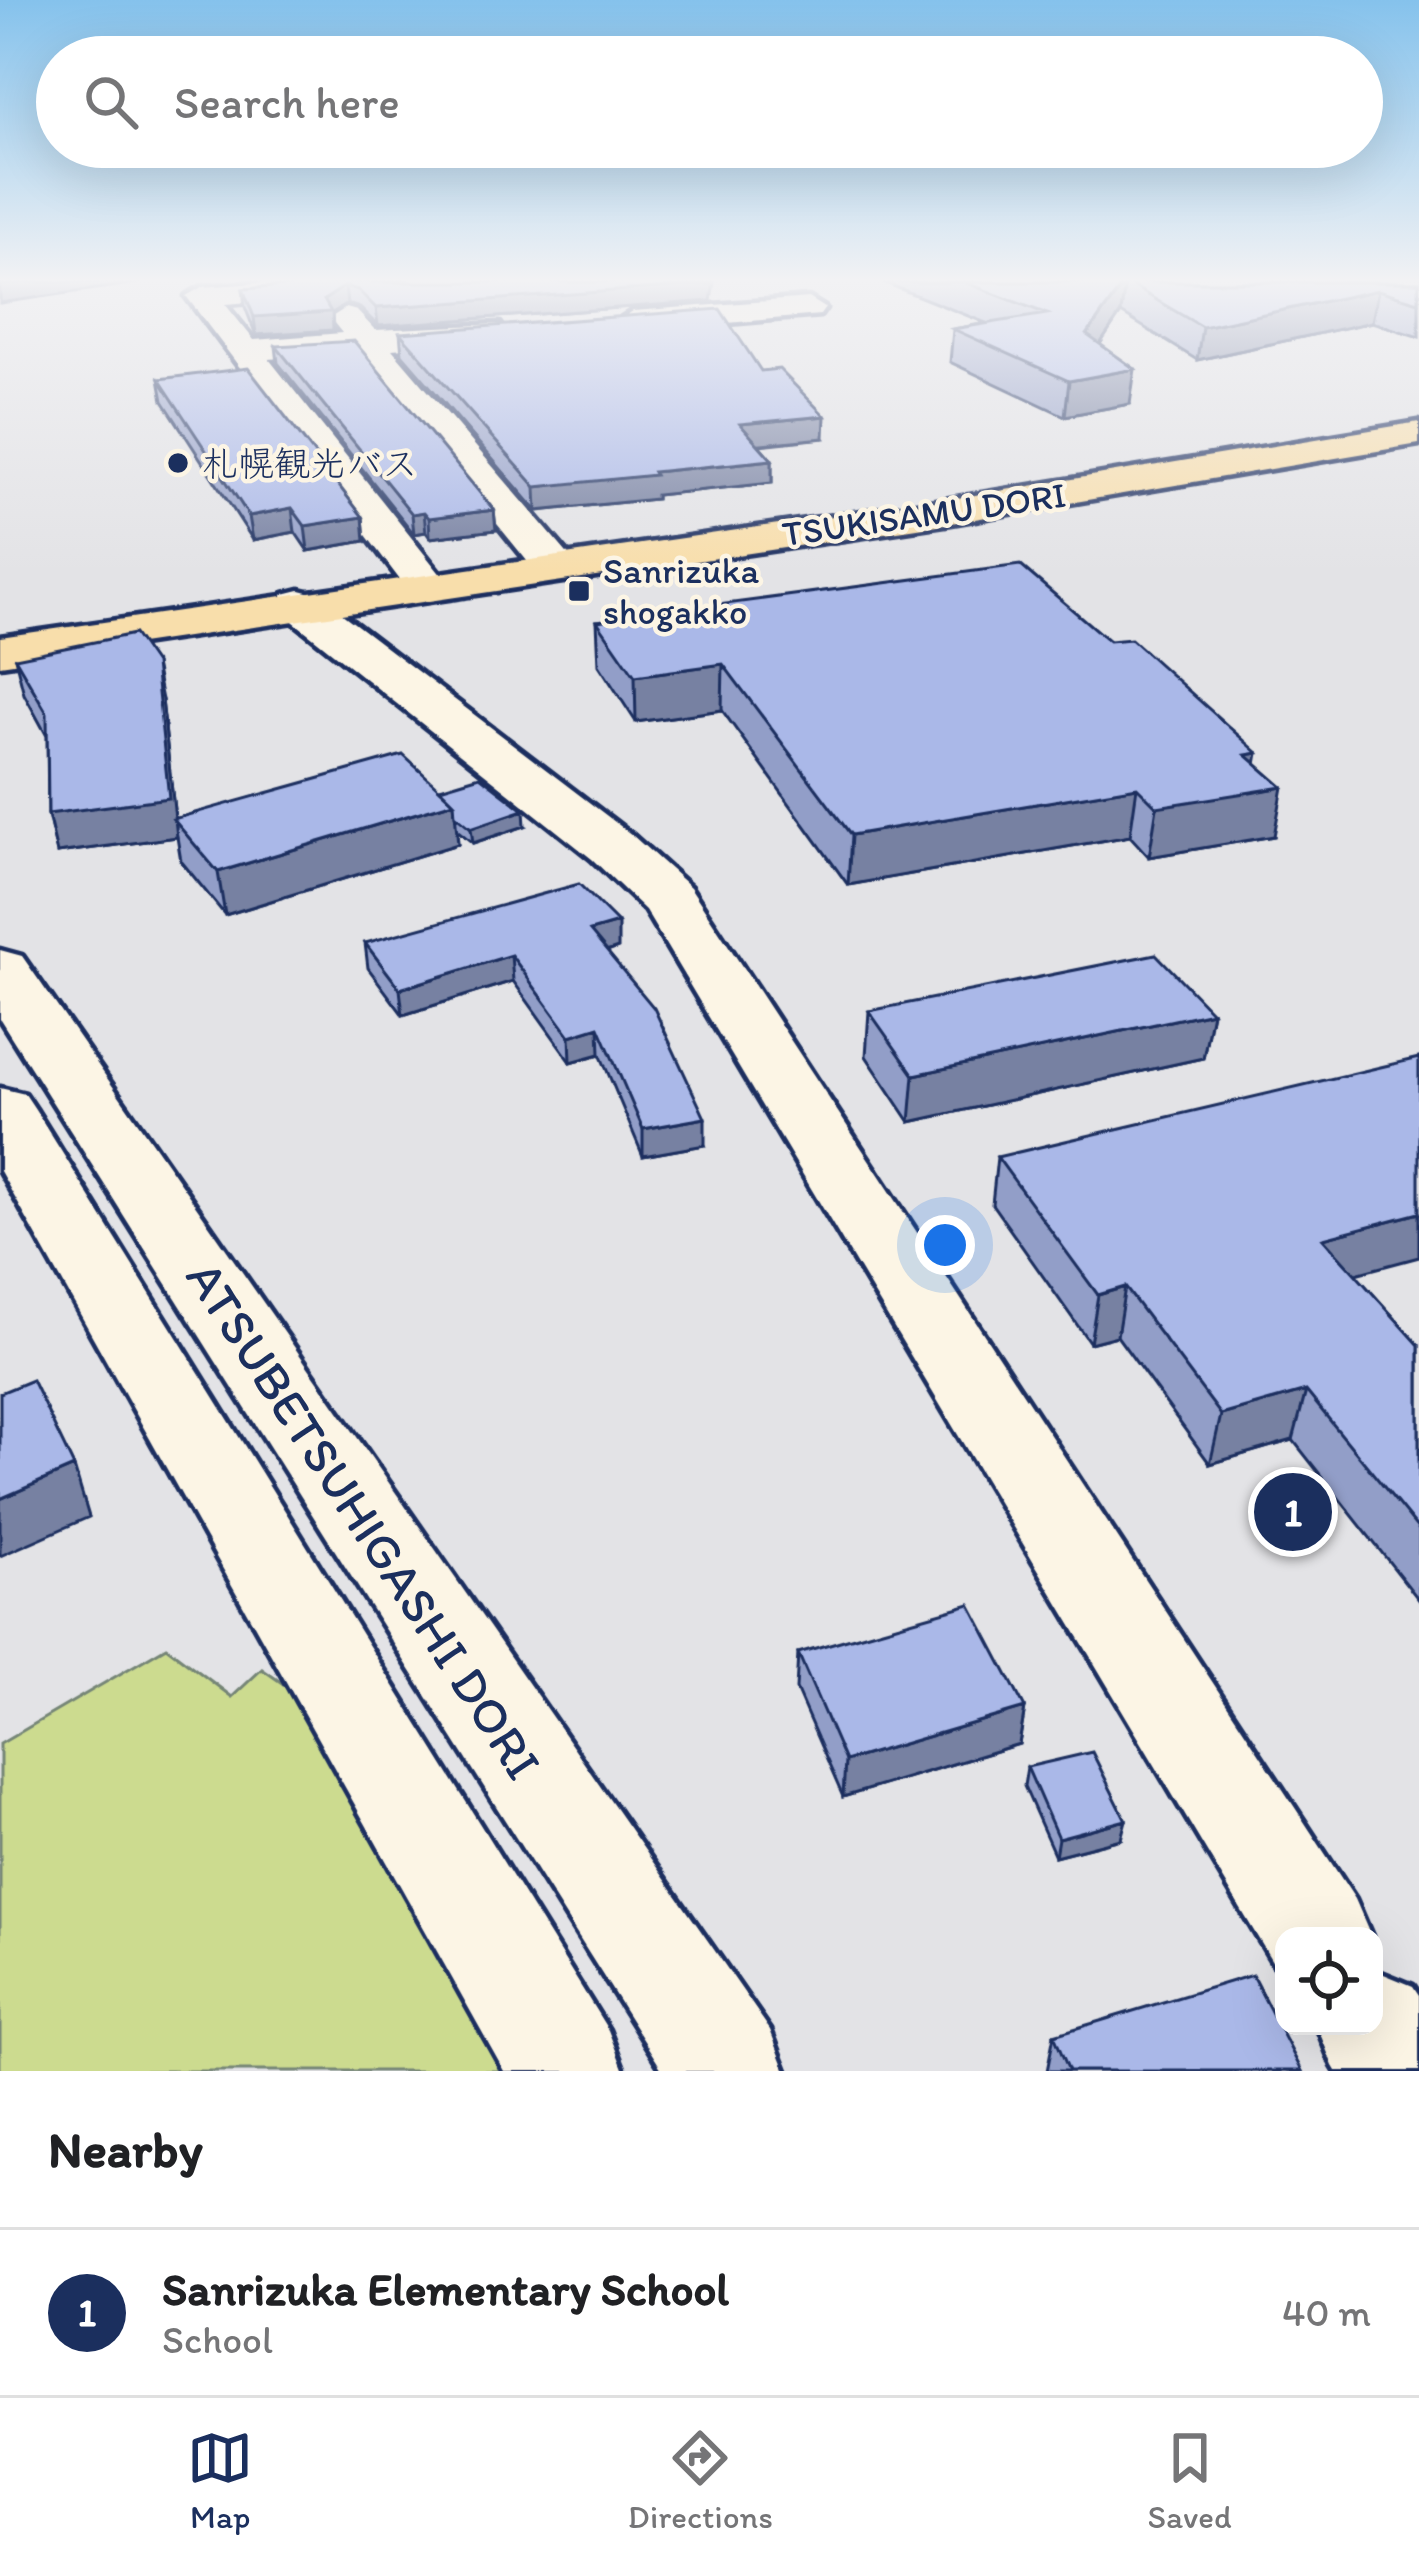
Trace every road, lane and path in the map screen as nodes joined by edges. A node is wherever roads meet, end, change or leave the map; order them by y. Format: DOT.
graph roads {
  1 [pos="269,379"];
  2 [pos="401,379"];
  3 [pos="1419,433"];
  4 [pos="556,568"];
  5 [pos="428,586"];
  6 [pos="300,604"];
  7 [pos="0,651"];
  8 [pos="0,970"];
  9 [pos="0,1109"];
  10 [pos="1311,1927"];
  11 [pos="1379,2035"];
  12 [pos="567,2071"];
  13 [pos="729,2071"];
  14 [pos="1402,2071"];
  1 -- 5 [label="street"];
  2 -- 4 [label="street"];
  3 -- 4 [label="highway, TSUKISAMU DORI"];
  4 -- 5 [label="highway, TSUKISAMU DORI"];
  5 -- 6 [label="highway, TSUKISAMU DORI"];
  6 -- 7 [label="highway, TSUKISAMU DORI"];
  6 -- 10 [label="street"];
  8 -- 13 [label="street, ATSUBETSUHIGASHI DORI"];
  9 -- 12 [label="street, ATSUBETSUHIGASHI DORI"];
  11 -- 14 [label="street"];
}
